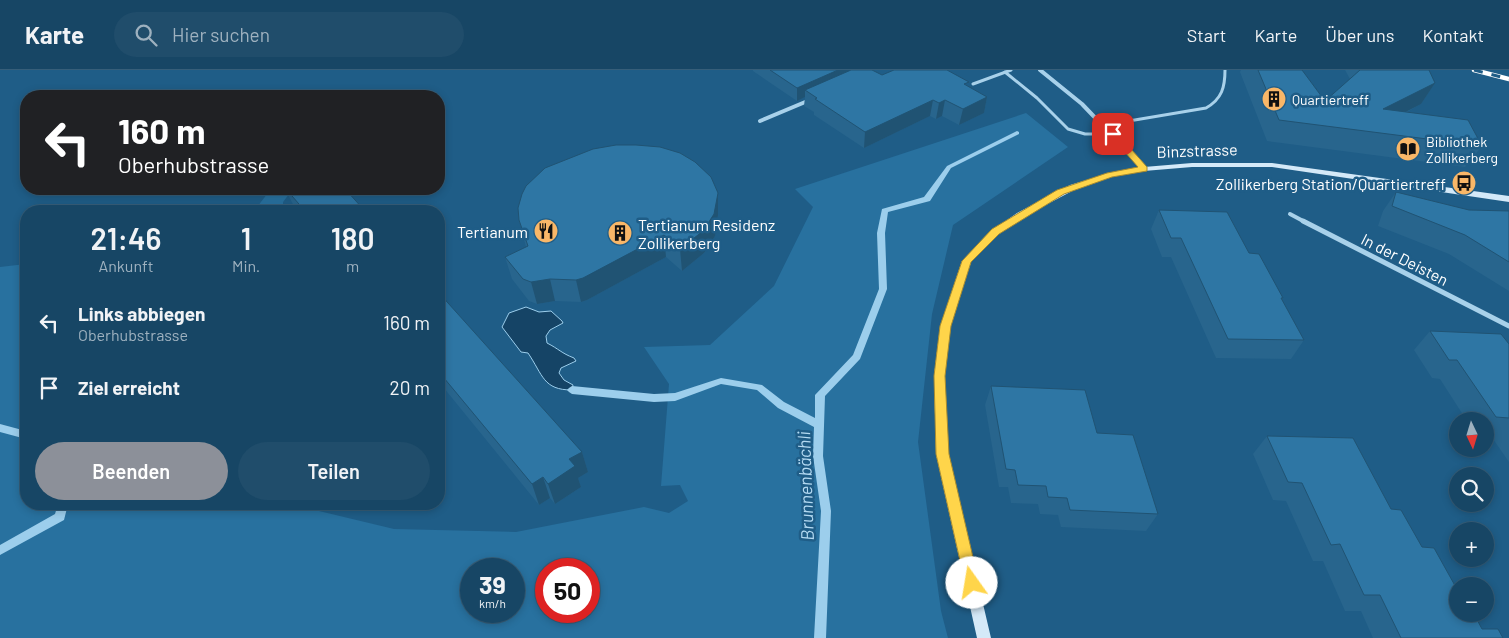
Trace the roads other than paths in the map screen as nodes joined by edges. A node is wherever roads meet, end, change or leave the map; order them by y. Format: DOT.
graph roads {
  1 [pos="1010,70"];
  2 [pos="1040,70"];
  3 [pos="1225,70"];
  4 [pos="1005,72"];
  5 [pos="973,84"];
  6 [pos="817,97"];
  7 [pos="760,121"];
  8 [pos="1105,125"];
  9 [pos="1113,134"];
  10 [pos="1144,169"];
  11 [pos="1509,199"];
  12 [pos="1290,214"];
  13 [pos="1509,326"];
  14 [pos="985,638"];
  1 -- 4 [label="lane"];
  2 -- 8 [label="street"];
  3 -- 8 [label="lane"];
  4 -- 5 [label="lane"];
  4 -- 9 [label="lane"];
  6 -- 7 [label="street"];
  8 -- 9 [label="street"];
  9 -- 10 [label="street"];
  10 -- 11 [label="main road, Binzstrasse"];
  10 -- 14 [label="main road, Binzstrasse"];
  12 -- 13 [label="street, In der Deisten"];
}
